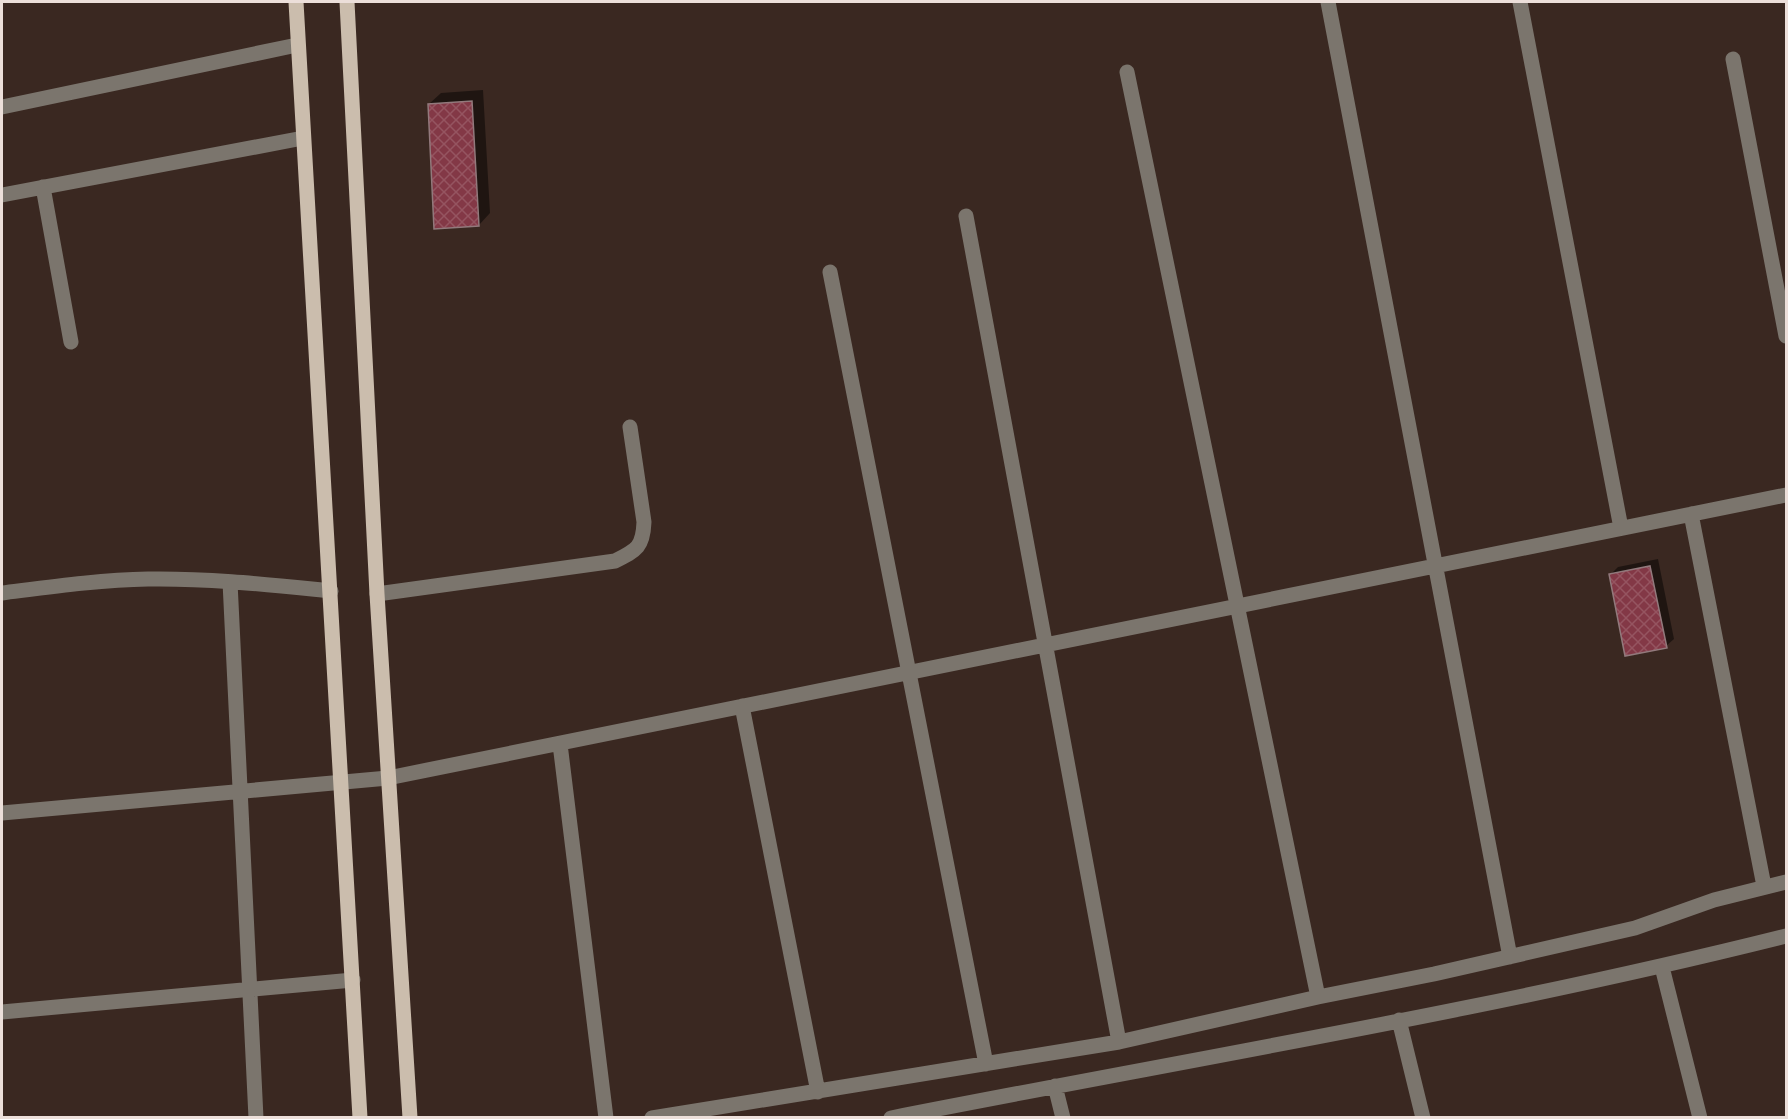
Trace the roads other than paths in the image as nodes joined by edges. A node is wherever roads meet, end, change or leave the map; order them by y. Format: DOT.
graph roads {
  1 [pos="296,2"];
  2 [pos="347,2"];
  3 [pos="1328,2"];
  4 [pos="1520,2"];
  5 [pos="297,45"];
  6 [pos="1733,59"];
  7 [pos="1127,72"];
  8 [pos="2,107"];
  9 [pos="303,138"];
  10 [pos="43,187"];
  11 [pos="2,195"];
  12 [pos="966,216"];
  13 [pos="830,272"];
  14 [pos="1786,336"];
  15 [pos="71,342"];
  16 [pos="630,428"];
  17 [pos="1786,495"];
  18 [pos="1691,514"];
  19 [pos="1621,528"];
  20 [pos="1435,565"];
  21 [pos="230,582"];
  22 [pos="332,591"];
  23 [pos="2,593"];
  24 [pos="377,594"];
  25 [pos="1237,605"];
  26 [pos="1045,644"];
  27 [pos="909,672"];
  28 [pos="742,706"];
  29 [pos="560,744"];
  30 [pos="388,778"];
  31 [pos="342,783"];
  32 [pos="240,792"];
  33 [pos="2,813"];
  34 [pos="1786,882"];
  35 [pos="1764,886"];
  36 [pos="1786,936"];
  37 [pos="1510,957"];
  38 [pos="1662,967"];
  39 [pos="353,980"];
  40 [pos="250,989"];
  41 [pos="1318,997"];
  42 [pos="2,1012"];
  43 [pos="1400,1020"];
  44 [pos="1119,1042"];
  45 [pos="986,1064"];
  46 [pos="1055,1086"];
  47 [pos="818,1092"];
  48 [pos="256,1118"];
  49 [pos="360,1118"];
  50 [pos="410,1118"];
  51 [pos="606,1118"];
  52 [pos="652,1118"];
  53 [pos="891,1118"];
  54 [pos="1063,1118"];
  55 [pos="1423,1118"];
  56 [pos="1700,1118"];
  1 -- 5 [label="main road"];
  2 -- 24 [label="main road"];
  3 -- 20 [label="street"];
  4 -- 19 [label="street"];
  5 -- 8 [label="street"];
  5 -- 9 [label="main road"];
  6 -- 14 [label="street"];
  7 -- 25 [label="street"];
  9 -- 10 [label="street"];
  9 -- 22 [label="main road"];
  10 -- 11 [label="street"];
  10 -- 15 [label="street"];
  12 -- 26 [label="street"];
  13 -- 27 [label="street"];
  16 -- 24 [label="street"];
  17 -- 18 [label="street"];
  18 -- 19 [label="street"];
  18 -- 35 [label="street"];
  19 -- 20 [label="street"];
  20 -- 25 [label="street"];
  20 -- 37 [label="street"];
  21 -- 22 [label="street"];
  21 -- 23 [label="street"];
  21 -- 32 [label="street"];
  22 -- 31 [label="main road"];
  24 -- 30 [label="main road"];
  25 -- 26 [label="street"];
  25 -- 41 [label="street"];
  26 -- 27 [label="street"];
  26 -- 44 [label="street"];
  27 -- 28 [label="street"];
  27 -- 45 [label="street"];
  28 -- 29 [label="street"];
  28 -- 47 [label="street"];
  29 -- 30 [label="street"];
  29 -- 51 [label="street"];
  30 -- 31 [label="street"];
  30 -- 50 [label="main road"];
  31 -- 32 [label="street"];
  31 -- 39 [label="main road"];
  32 -- 33 [label="street"];
  32 -- 40 [label="street"];
  34 -- 35 [label="street"];
  35 -- 37 [label="street"];
  36 -- 38 [label="street"];
  37 -- 41 [label="street"];
  38 -- 43 [label="street"];
  38 -- 56 [label="street"];
  39 -- 40 [label="street"];
  39 -- 49 [label="main road"];
  40 -- 42 [label="street"];
  40 -- 48 [label="street"];
  41 -- 44 [label="street"];
  43 -- 46 [label="street"];
  43 -- 55 [label="street"];
  44 -- 45 [label="street"];
  45 -- 47 [label="street"];
  46 -- 53 [label="street"];
  46 -- 54 [label="street"];
  47 -- 52 [label="street"];
}
